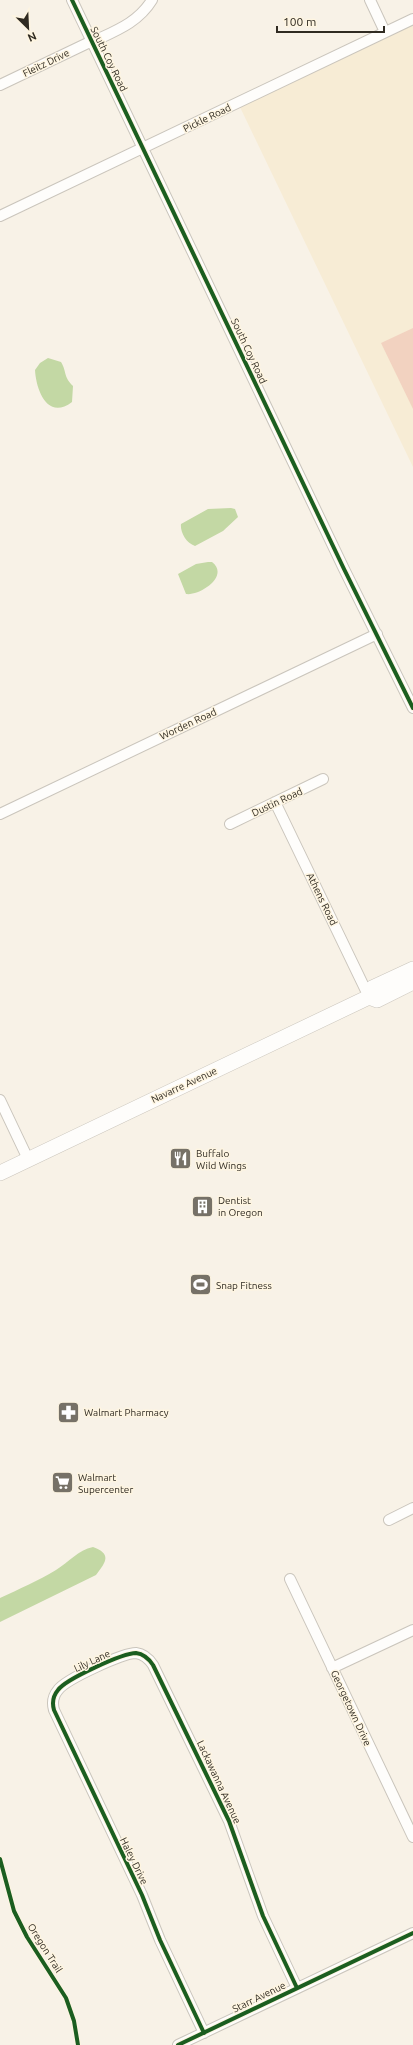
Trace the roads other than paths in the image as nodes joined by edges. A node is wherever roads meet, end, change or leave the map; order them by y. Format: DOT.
graph roads {
  1 [pos="72,0"];
  2 [pos="152,0"];
  3 [pos="370,0"];
  4 [pos="413,19"];
  5 [pos="385,32"];
  6 [pos="92,41"];
  7 [pos="0,85"];
  8 [pos="143,148"];
  9 [pos="0,216"];
  10 [pos="377,634"];
  11 [pos="413,708"];
  12 [pos="323,779"];
  13 [pos="275,802"];
  14 [pos="0,814"];
  15 [pos="230,824"];
  16 [pos="412,974"];
  17 [pos="368,997"];
  18 [pos="0,1100"];
  19 [pos="28,1159"];
  20 [pos="0,1173"];
  21 [pos="413,1508"];
  22 [pos="389,1520"];
  23 [pos="290,1579"];
  24 [pos="413,1630"];
  25 [pos="144,1655"];
  26 [pos="332,1668"];
  27 [pos="54,1696"];
  28 [pos="413,1837"];
  29 [pos="413,1933"];
  30 [pos="297,1988"];
  31 [pos="204,2032"];
  32 [pos="178,2045"];
  1 -- 6 [label="street, South Coy Road"];
  2 -- 6 [label="street, Fleitz Drive"];
  3 -- 5 [label="street"];
  4 -- 5 [label="street, Pickle Road"];
  5 -- 8 [label="street, Pickle Road"];
  6 -- 7 [label="street, Fleitz Drive"];
  6 -- 8 [label="street, South Coy Road"];
  8 -- 9 [label="street, Pickle Road"];
  8 -- 10 [label="street, South Coy Road"];
  10 -- 11 [label="street, South Coy Road"];
  10 -- 14 [label="street, Worden Road"];
  12 -- 13 [label="street, Dustin Road"];
  13 -- 15 [label="street, Dustin Road"];
  13 -- 17 [label="street, Athens Road"];
  16 -- 17 [label="highway, Navarre Avenue"];
  16 -- 17 [label="highway, Navarre Avenue"];
  17 -- 19 [label="highway, Navarre Avenue"];
  18 -- 19 [label="street"];
  19 -- 20 [label="highway, Navarre Avenue"];
  21 -- 22 [label="street"];
  23 -- 26 [label="street, Georgetown Drive"];
  24 -- 26 [label="street"];
  25 -- 27 [label="street, Lily Lane"];
  25 -- 30 [label="street, Lackawanna Avenue"];
  26 -- 28 [label="street, Georgetown Drive"];
  27 -- 31 [label="street, Haley Drive"];
  29 -- 30 [label="street, Starr Avenue"];
  30 -- 31 [label="street, Starr Avenue"];
  31 -- 32 [label="street, Starr Avenue"];
}
